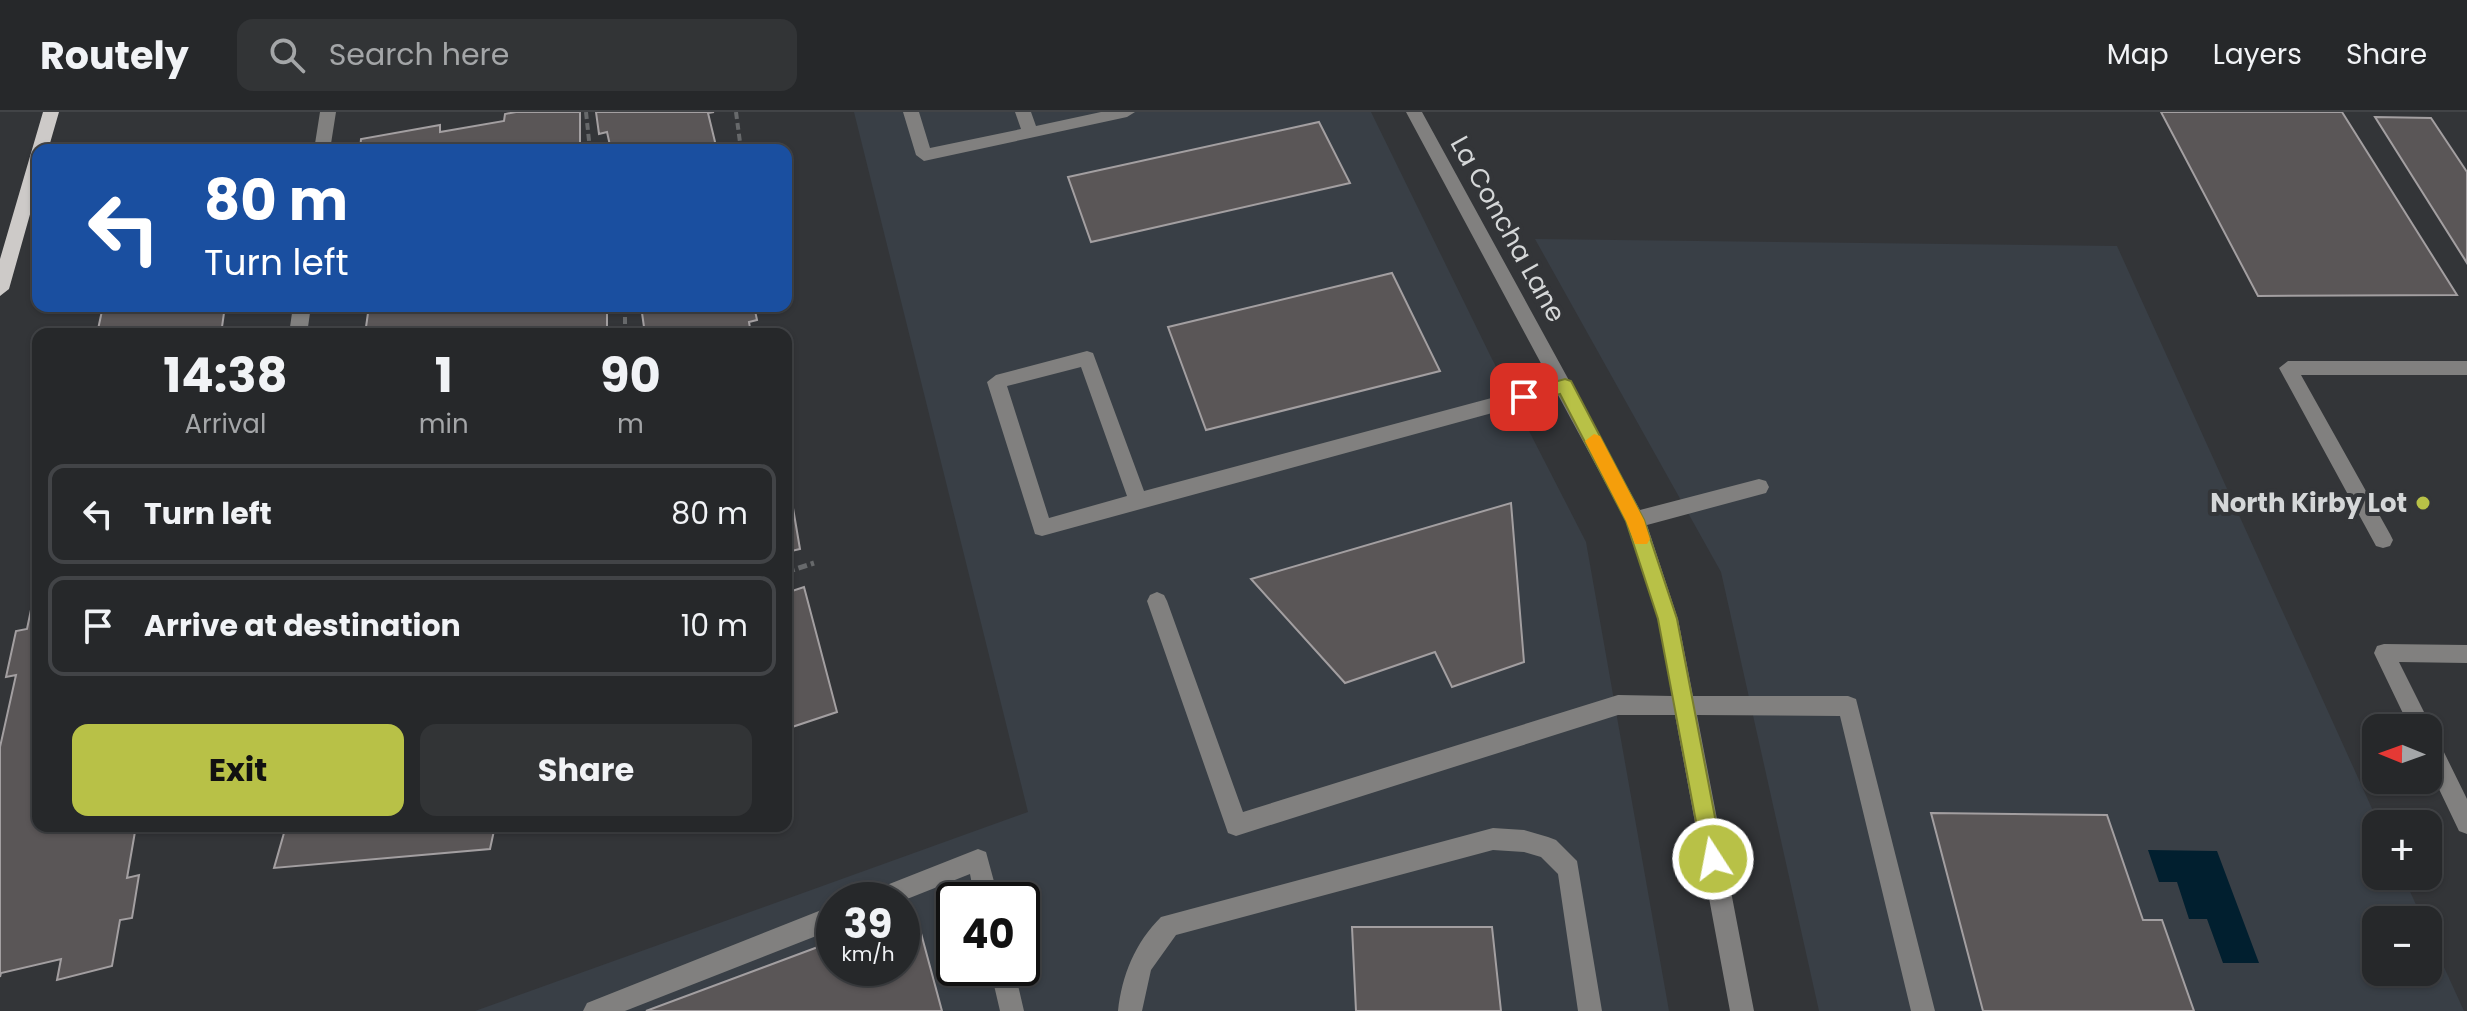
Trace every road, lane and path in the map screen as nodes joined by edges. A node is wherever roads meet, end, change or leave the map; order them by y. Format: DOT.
graph roads {
  1 [pos="51,112"];
  2 [pos="328,112"];
  3 [pos="586,112"];
  4 [pos="736,112"];
  5 [pos="911,112"];
  6 [pos="1023,112"];
  7 [pos="1127,112"];
  8 [pos="1414,112"];
  9 [pos="1030,133"];
  10 [pos="42,144"];
  11 [pos="323,144"];
  12 [pos="589,144"];
  13 [pos="740,144"];
  14 [pos="32,178"];
  15 [pos="1,285"];
  16 [pos="2467,368"];
  17 [pos="1565,386"];
  18 [pos="1759,487"];
  19 [pos="1138,501"];
  20 [pos="1635,520"];
  21 [pos="2383,540"];
  22 [pos="814,563"];
  23 [pos="792,570"];
  24 [pos="1157,601"];
  25 [pos="2467,654"];
  26 [pos="1684,707"];
  27 [pos="2414,714"];
  28 [pos="2442,772"];
  29 [pos="2467,823"];
  30 [pos="983,882"];
  31 [pos="920,883"];
  32 [pos="816,924"];
  33 [pos="1006,986"];
  34 [pos="595,1011"];
  35 [pos="1012,1011"];
  36 [pos="1130,1011"];
  37 [pos="1590,1011"];
  38 [pos="1742,1011"];
  39 [pos="1923,1011"];
  1 -- 10 [label="main road"];
  2 -- 11 [label="street"];
  3 -- 12 [label="path"];
  4 -- 13 [label="path"];
  5 -- 9 [label="street"];
  6 -- 9 [label="street"];
  7 -- 9 [label="street"];
  8 -- 17 [label="street, La Concha Lane"];
  14 -- 15 [label="main road"];
  16 -- 21 [label="street"];
  17 -- 19 [label="street"];
  17 -- 20 [label="street, La Concha Lane"];
  18 -- 20 [label="street"];
  19 -- 19 [label="street"];
  20 -- 26 [label="street, La Concha Lane"];
  22 -- 23 [label="path"];
  24 -- 26 [label="street"];
  25 -- 27 [label="street"];
  26 -- 38 [label="street, La Concha Lane"];
  26 -- 39 [label="street"];
  28 -- 29 [label="street"];
  30 -- 31 [label="street"];
  32 -- 34 [label="street"];
  33 -- 35 [label="street"];
  36 -- 37 [label="street"];
}
